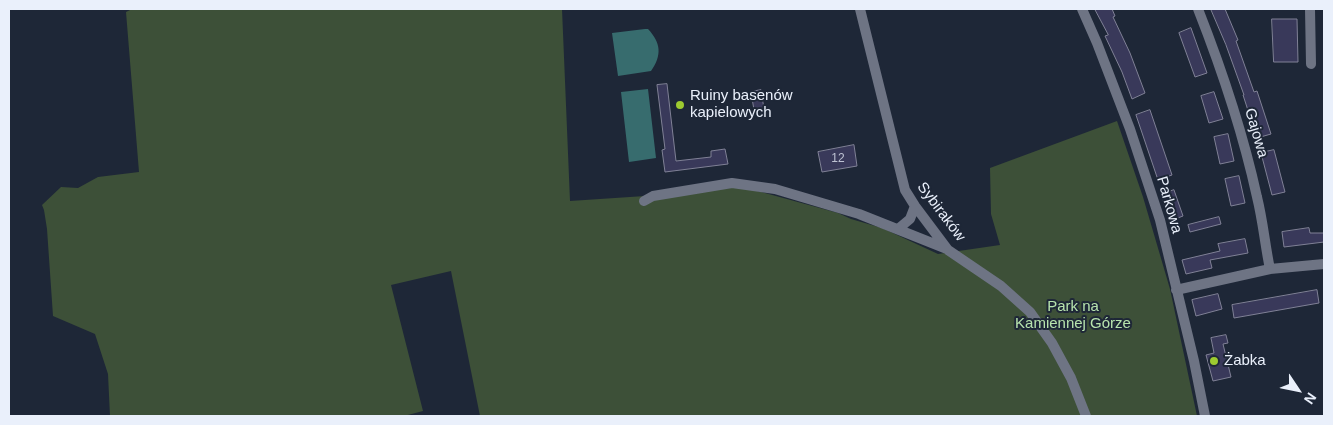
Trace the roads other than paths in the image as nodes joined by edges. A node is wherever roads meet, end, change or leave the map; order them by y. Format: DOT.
graph roads {
  1 [pos="860,9"];
  2 [pos="1082,9"];
  3 [pos="1198,9"];
  4 [pos="1310,9"];
  5 [pos="1311,64"];
  6 [pos="644,201"];
  7 [pos="915,206"];
  8 [pos="898,229"];
  9 [pos="948,250"];
  10 [pos="1324,264"];
  11 [pos="1270,269"];
  12 [pos="1176,290"];
  13 [pos="1086,416"];
  14 [pos="1205,416"];
  1 -- 7 [label="street, Sybiraków"];
  2 -- 12 [label="street, Parkowa"];
  3 -- 11 [label="street, Gajowa"];
  4 -- 5 [label="street"];
  6 -- 8 [label="street"];
  7 -- 8 [label="street"];
  7 -- 9 [label="street, Sybiraków"];
  8 -- 9 [label="street"];
  9 -- 13 [label="street, Sybiraków"];
  10 -- 11 [label="street"];
  11 -- 12 [label="street"];
  12 -- 14 [label="street, Parkowa"];
}
